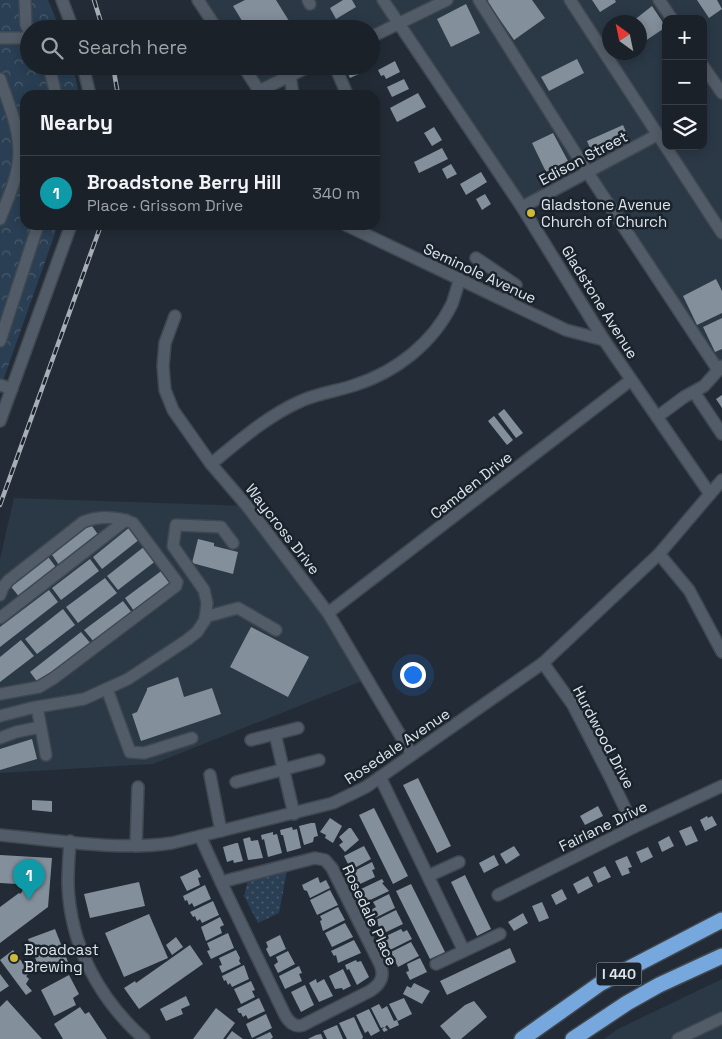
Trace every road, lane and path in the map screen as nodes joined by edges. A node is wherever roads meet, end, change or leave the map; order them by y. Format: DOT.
graph roads {
  1 [pos="25,0"];
  2 [pos="62,0"];
  3 [pos="198,0"];
  4 [pos="383,0"];
  5 [pos="446,0"];
  6 [pos="479,0"];
  7 [pos="570,0"];
  8 [pos="659,0"];
  9 [pos="669,15"];
  10 [pos="26,20"];
  11 [pos="70,20"];
  12 [pos="212,20"];
  13 [pos="399,23"];
  14 [pos="380,32"];
  15 [pos="0,38"];
  16 [pos="20,38"];
  17 [pos="20,45"];
  18 [pos="0,46"];
  19 [pos="707,72"];
  20 [pos="51,75"];
  21 [pos="86,75"];
  22 [pos="249,75"];
  23 [pos="339,75"];
  24 [pos="290,76"];
  25 [pos="0,78"];
  26 [pos="55,90"];
  27 [pos="89,90"];
  28 [pos="258,90"];
  29 [pos="265,90"];
  30 [pos="293,90"];
  31 [pos="345,90"];
  32 [pos="722,93"];
  33 [pos="657,135"];
  34 [pos="588,172"];
  35 [pos="522,207"];
  36 [pos="0,219"];
  37 [pos="36,230"];
  38 [pos="69,230"];
  39 [pos="356,230"];
  40 [pos="722,234"];
  41 [pos="476,258"];
  42 [pos="460,279"];
  43 [pos="506,301"];
  44 [pos="175,316"];
  45 [pos="0,337"];
  46 [pos="604,340"];
  47 [pos="720,368"];
  48 [pos="631,380"];
  49 [pos="0,385"];
  50 [pos="12,390"];
  51 [pos="694,392"];
  52 [pos="657,417"];
  53 [pos="0,422"];
  54 [pos="722,434"];
  55 [pos="211,464"];
  56 [pos="722,480"];
  57 [pos="710,494"];
  58 [pos="126,520"];
  59 [pos="233,543"];
  60 [pos="659,554"];
  61 [pos="0,595"];
  62 [pos="328,614"];
  63 [pos="205,617"];
  64 [pos="0,618"];
  65 [pos="276,630"];
  66 [pos="722,652"];
  67 [pos="543,662"];
  68 [pos="107,689"];
  69 [pos="0,694"];
  70 [pos="36,707"];
  71 [pos="0,716"];
  72 [pos="40,727"];
  73 [pos="298,728"];
  74 [pos="275,734"];
  75 [pos="0,738"];
  76 [pos="192,738"];
  77 [pos="251,740"];
  78 [pos="46,755"];
  79 [pos="412,755"];
  80 [pos="319,760"];
  81 [pos="284,769"];
  82 [pos="210,775"];
  83 [pos="380,777"];
  84 [pos="236,782"];
  85 [pos="722,786"];
  86 [pos="138,787"];
  87 [pos="294,814"];
  88 [pos="634,827"];
  89 [pos="221,831"];
  90 [pos="0,835"];
  91 [pos="200,836"];
  92 [pos="70,841"];
  93 [pos="136,846"];
  94 [pos="459,862"];
  95 [pos="428,876"];
  96 [pos="221,882"];
  97 [pos="498,895"];
  98 [pos="722,920"];
  99 [pos="500,934"];
  100 [pos="464,950"];
  101 [pos="722,956"];
  102 [pos="436,964"];
  103 [pos="722,1018"];
  104 [pos="144,1039"];
  105 [pos="522,1039"];
  106 [pos="573,1039"];
  107 [pos="678,1039"];
  1 -- 10 [label="street"];
  2 -- 11 [label="street"];
  3 -- 12 [label="street"];
  4 -- 13 [label="street, Gladstone Avenue"];
  5 -- 13 [label="street"];
  6 -- 34 [label="street"];
  7 -- 33 [label="street"];
  8 -- 9 [label="street"];
  13 -- 14 [label="street"];
  13 -- 35 [label="street, Gladstone Avenue"];
  15 -- 16 [label="street"];
  17 -- 18 [label="street"];
  19 -- 32 [label="street"];
  20 -- 26 [label="street"];
  21 -- 27 [label="street"];
  22 -- 28 [label="street"];
  23 -- 31 [label="street"];
  24 -- 29 [label="street"];
  24 -- 30 [label="street"];
  25 -- 36 [label="street"];
  33 -- 34 [label="street, Edison Street"];
  33 -- 40 [label="street"];
  34 -- 35 [label="street, Edison Street"];
  34 -- 47 [label="street"];
  35 -- 46 [label="street, Gladstone Avenue"];
  37 -- 45 [label="street"];
  38 -- 50 [label="street"];
  39 -- 42 [label="street, Seminole Avenue"];
  41 -- 43 [label="street"];
  42 -- 43 [label="street, Seminole Avenue"];
  42 -- 55 [label="street"];
  43 -- 46 [label="street, Seminole Avenue"];
  44 -- 55 [label="street, Waycross Drive"];
  46 -- 48 [label="street, Gladstone Avenue"];
  47 -- 51 [label="street"];
  48 -- 52 [label="street, Gladstone Avenue"];
  48 -- 62 [label="street, Camden Drive"];
  49 -- 50 [label="street"];
  50 -- 53 [label="street"];
  51 -- 52 [label="street"];
  51 -- 54 [label="street"];
  52 -- 57 [label="street, Gladstone Avenue"];
  55 -- 62 [label="street, Waycross Drive"];
  56 -- 57 [label="street, Rosedale Avenue"];
  57 -- 60 [label="street, Rosedale Avenue"];
  58 -- 61 [label="street"];
  58 -- 64 [label="street"];
  58 -- 69 [label="street"];
  59 -- 63 [label="street"];
  60 -- 66 [label="street"];
  60 -- 67 [label="street, Rosedale Avenue"];
  62 -- 79 [label="street, Waycross Drive"];
  63 -- 65 [label="street"];
  63 -- 68 [label="street"];
  67 -- 79 [label="street, Rosedale Avenue"];
  67 -- 88 [label="street, Hurdwood Drive"];
  68 -- 70 [label="street"];
  68 -- 76 [label="street"];
  70 -- 71 [label="street"];
  70 -- 72 [label="street"];
  72 -- 75 [label="street"];
  72 -- 78 [label="street"];
  73 -- 74 [label="street"];
  74 -- 77 [label="street"];
  74 -- 81 [label="street"];
  79 -- 83 [label="street, Rosedale Avenue"];
  80 -- 81 [label="street"];
  81 -- 84 [label="street"];
  81 -- 87 [label="street"];
  82 -- 89 [label="street"];
  83 -- 87 [label="street, Rosedale Avenue"];
  83 -- 95 [label="street"];
  85 -- 88 [label="street, Fairlane Drive"];
  86 -- 93 [label="street"];
  87 -- 89 [label="street, Rosedale Avenue"];
  88 -- 97 [label="street, Fairlane Drive"];
  89 -- 91 [label="street, Rosedale Avenue"];
  90 -- 92 [label="street, Rosedale Avenue"];
  91 -- 93 [label="street, Rosedale Avenue"];
  91 -- 96 [label="street, Rosedale Place"];
  92 -- 93 [label="street, Rosedale Avenue"];
  92 -- 104 [label="street"];
  94 -- 95 [label="street"];
  95 -- 100 [label="street"];
  96 -- 96 [label="street, Rosedale Place"];
  98 -- 105 [label="highway, I 440"];
  99 -- 100 [label="street"];
  100 -- 102 [label="street"];
  101 -- 106 [label="highway, I 440"];
  103 -- 107 [label="street"];
}
